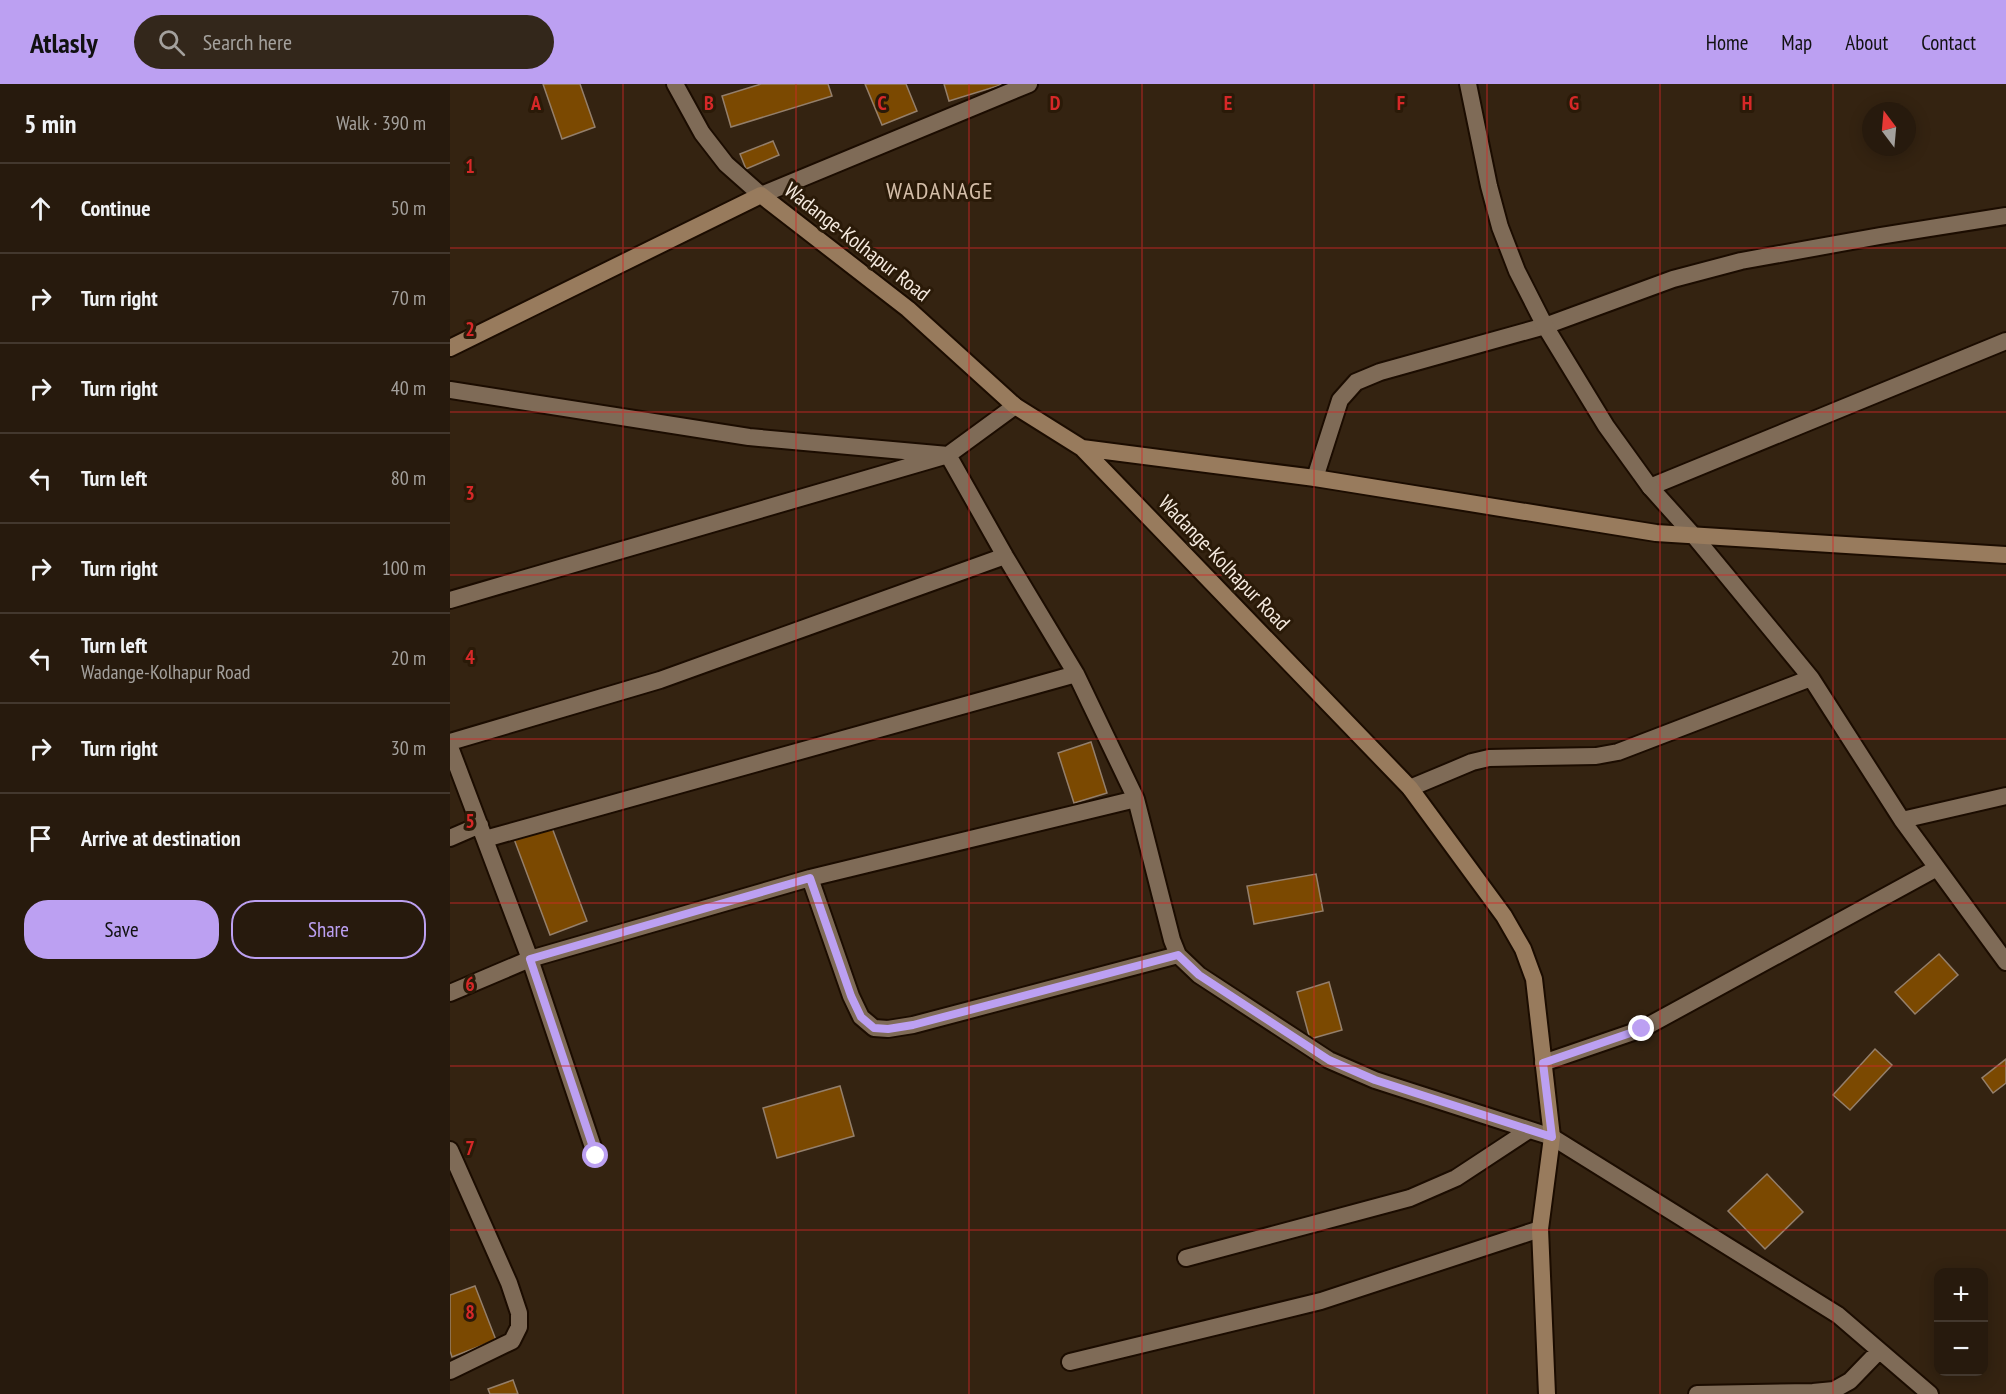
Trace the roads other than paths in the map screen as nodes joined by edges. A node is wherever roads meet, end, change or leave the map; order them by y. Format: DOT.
graph roads {
  1 [pos="675,84"];
  2 [pos="1029,84"];
  3 [pos="1468,84"];
  4 [pos="761,195"];
  5 [pos="2006,216"];
  6 [pos="1545,326"];
  7 [pos="2006,341"];
  8 [pos="450,348"];
  9 [pos="450,390"];
  10 [pos="1015,406"];
  11 [pos="1082,448"];
  12 [pos="948,455"];
  13 [pos="1315,478"];
  14 [pos="1650,488"];
  15 [pos="1694,536"];
  16 [pos="2006,555"];
  17 [pos="1005,556"];
  18 [pos="450,600"];
  19 [pos="1076,674"];
  20 [pos="1811,678"];
  21 [pos="450,742"];
  22 [pos="450,747"];
  23 [pos="1410,789"];
  24 [pos="2006,795"];
  25 [pos="1136,799"];
  26 [pos="1902,820"];
  27 [pos="482,832"];
  28 [pos="450,838"];
  29 [pos="1937,868"];
  30 [pos="810,878"];
  31 [pos="1178,955"];
  32 [pos="530,959"];
  33 [pos="2006,962"];
  34 [pos="450,993"];
  35 [pos="1543,1063"];
  36 [pos="1529,1130"];
  37 [pos="1552,1137"];
  38 [pos="450,1150"];
  39 [pos="596,1156"];
  40 [pos="455,1173"];
  41 [pos="1540,1229"];
  42 [pos="1186,1258"];
  43 [pos="1880,1351"];
  44 [pos="1070,1362"];
  45 [pos="450,1371"];
  46 [pos="1548,1394"];
  47 [pos="1697,1394"];
  48 [pos="1930,1394"];
  1 -- 4 [label="street"];
  2 -- 4 [label="street"];
  3 -- 6 [label="street"];
  4 -- 8 [label="main road, Wadange-Kolhapur Road"];
  4 -- 10 [label="main road, Wadange-Kolhapur Road"];
  5 -- 6 [label="street"];
  6 -- 13 [label="street"];
  6 -- 14 [label="street"];
  7 -- 14 [label="street"];
  9 -- 12 [label="street"];
  10 -- 11 [label="main road, Wadange-Kolhapur Road"];
  10 -- 12 [label="street"];
  11 -- 13 [label="main road"];
  11 -- 23 [label="main road, Wadange-Kolhapur Road"];
  12 -- 17 [label="street"];
  12 -- 18 [label="street"];
  13 -- 15 [label="main road"];
  14 -- 15 [label="street"];
  15 -- 16 [label="main road"];
  15 -- 20 [label="street"];
  17 -- 19 [label="street"];
  17 -- 21 [label="street"];
  19 -- 25 [label="street"];
  19 -- 27 [label="street"];
  20 -- 23 [label="street"];
  20 -- 26 [label="street"];
  22 -- 27 [label="street"];
  23 -- 35 [label="main road, Wadange-Kolhapur Road"];
  24 -- 26 [label="street"];
  25 -- 30 [label="street"];
  25 -- 31 [label="street"];
  26 -- 29 [label="street"];
  27 -- 28 [label="street"];
  27 -- 32 [label="street"];
  29 -- 33 [label="street"];
  29 -- 35 [label="street"];
  30 -- 31 [label="street"];
  30 -- 32 [label="street"];
  31 -- 36 [label="street"];
  32 -- 34 [label="street"];
  32 -- 39 [label="street"];
  35 -- 37 [label="main road, Wadange-Kolhapur Road"];
  36 -- 37 [label="street"];
  36 -- 42 [label="street"];
  37 -- 41 [label="main road, Wadange-Kolhapur Road"];
  37 -- 43 [label="street"];
  38 -- 40 [label="street"];
  40 -- 45 [label="street"];
  41 -- 44 [label="street"];
  41 -- 46 [label="main road, Wadange-Kolhapur Road"];
  43 -- 47 [label="street"];
  43 -- 48 [label="street"];
}
